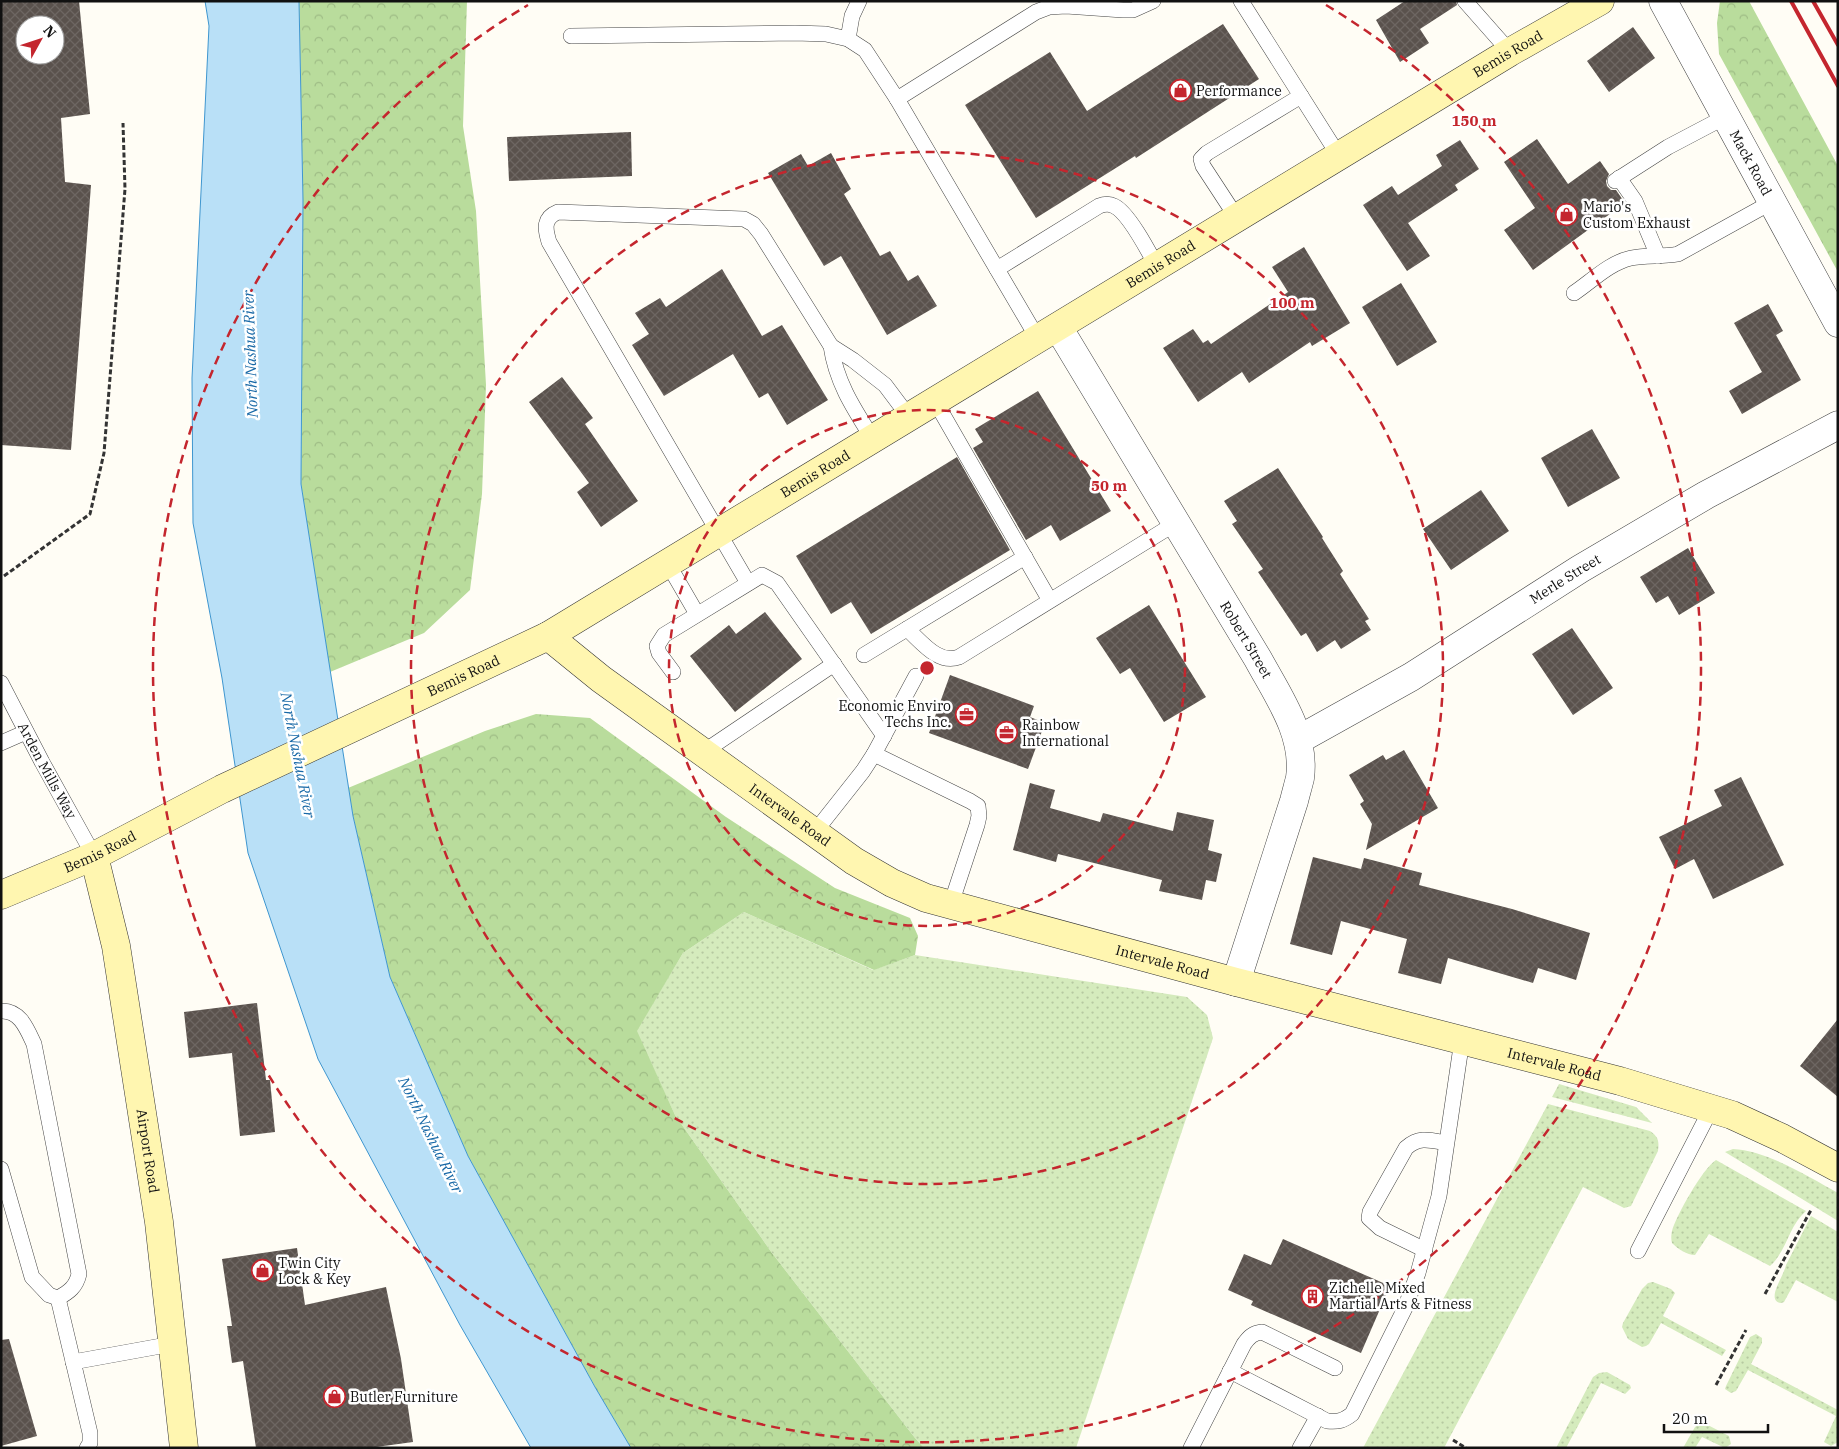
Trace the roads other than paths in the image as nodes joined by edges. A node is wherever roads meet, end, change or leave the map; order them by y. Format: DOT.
graph roads {
  1 [pos="859,1"];
  2 [pos="1153,1"];
  3 [pos="1241,1"];
  4 [pos="1465,1"];
  5 [pos="1600,1"];
  6 [pos="1663,1"];
  7 [pos="571,36"];
  8 [pos="848,39"];
  9 [pos="1510,52"];
  10 [pos="1301,96"];
  11 [pos="897,99"];
  12 [pos="1725,117"];
  13 [pos="1339,156"];
  14 [pos="1772,202"];
  15 [pos="1237,218"];
  16 [pos="1658,256"];
  17 [pos="1158,266"];
  18 [pos="997,269"];
  19 [pos="1574,293"];
  20 [pos="1838,323"];
  21 [pos="1048,333"];
  22 [pos="831,346"];
  23 [pos="935,401"];
  24 [pos="908,417"];
  25 [pos="1838,425"];
  26 [pos="873,439"];
  27 [pos="1176,523"];
  28 [pos="718,533"];
  29 [pos="1025,557"];
  30 [pos="668,564"];
  31 [pos="748,583"];
  32 [pos="1049,600"];
  33 [pos="696,614"];
  34 [pos="907,629"];
  35 [pos="548,636"];
  36 [pos="864,655"];
  37 [pos="834,664"];
  38 [pos="673,672"];
  39 [pos="916,676"];
  40 [pos="1,683"];
  41 [pos="26,732"];
  42 [pos="884,736"];
  43 [pos="1298,740"];
  44 [pos="1,743"];
  45 [pos="702,753"];
  46 [pos="874,754"];
  47 [pos="814,833"];
  48 [pos="94,856"];
  49 [pos="1,895"];
  50 [pos="951,904"];
  51 [pos="1236,982"];
  52 [pos="1,1011"];
  53 [pos="1462,1040"];
  54 [pos="1711,1109"];
  55 [pos="1446,1143"];
  56 [pos="1838,1168"];
  57 [pos="1,1169"];
  58 [pos="1425,1250"];
  59 [pos="1638,1251"];
  60 [pos="58,1298"];
  61 [pos="172,1344"];
  62 [pos="73,1362"];
  63 [pos="1335,1368"];
  64 [pos="1230,1371"];
  65 [pos="1318,1416"];
  66 [pos="88,1448"];
  67 [pos="184,1448"];
  68 [pos="1191,1448"];
  69 [pos="1300,1448"];
  1 -- 8 [label="lane"];
  2 -- 11 [label="lane"];
  3 -- 10 [label="lane"];
  4 -- 9 [label="lane"];
  5 -- 9 [label="main road, Bemis Road"];
  6 -- 12 [label="street, Mack Road"];
  7 -- 8 [label="lane"];
  8 -- 11 [label="lane"];
  9 -- 13 [label="main road, Bemis Road"];
  10 -- 13 [label="lane"];
  10 -- 15 [label="lane"];
  11 -- 18 [label="lane"];
  12 -- 14 [label="street, Mack Road"];
  12 -- 16 [label="lane"];
  13 -- 15 [label="main road, Bemis Road"];
  14 -- 16 [label="lane"];
  14 -- 20 [label="street, Mack Road"];
  15 -- 17 [label="main road, Bemis Road"];
  16 -- 19 [label="lane"];
  17 -- 18 [label="lane"];
  17 -- 21 [label="main road, Bemis Road"];
  18 -- 21 [label="lane"];
  21 -- 23 [label="main road, Bemis Road"];
  21 -- 27 [label="street, Robert Street"];
  22 -- 24 [label="lane"];
  22 -- 26 [label="lane"];
  22 -- 28 [label="lane"];
  23 -- 24 [label="main road, Bemis Road"];
  23 -- 29 [label="lane"];
  24 -- 26 [label="main road, Bemis Road"];
  25 -- 43 [label="street, Merle Street"];
  26 -- 28 [label="main road, Bemis Road"];
  27 -- 32 [label="lane"];
  27 -- 43 [label="street, Robert Street"];
  28 -- 30 [label="main road, Bemis Road"];
  28 -- 31 [label="lane"];
  29 -- 32 [label="lane"];
  29 -- 34 [label="lane"];
  30 -- 33 [label="lane"];
  30 -- 35 [label="main road, Bemis Road"];
  31 -- 33 [label="lane"];
  31 -- 37 [label="lane"];
  32 -- 34 [label="lane"];
  33 -- 38 [label="lane"];
  34 -- 36 [label="lane"];
  35 -- 45 [label="main road, Intervale Road"];
  35 -- 48 [label="main road, Bemis Road"];
  37 -- 42 [label="lane"];
  37 -- 45 [label="lane"];
  39 -- 42 [label="lane"];
  40 -- 41 [label="lane, Arden Mills Way"];
  41 -- 44 [label="lane"];
  41 -- 48 [label="lane, Arden Mills Way"];
  42 -- 46 [label="lane"];
  43 -- 51 [label="street, Robert Street"];
  45 -- 47 [label="main road, Intervale Road"];
  46 -- 47 [label="lane"];
  46 -- 50 [label="lane"];
  47 -- 50 [label="main road, Intervale Road"];
  48 -- 49 [label="main road, Bemis Road"];
  48 -- 61 [label="main road, Airport Road"];
  50 -- 51 [label="main road, Intervale Road"];
  51 -- 53 [label="main road, Intervale Road"];
  52 -- 60 [label="lane"];
  53 -- 54 [label="main road, Intervale Road"];
  53 -- 55 [label="lane"];
  54 -- 56 [label="main road, Intervale Road"];
  54 -- 59 [label="lane"];
  55 -- 58 [label="lane"];
  55 -- 58 [label="lane"];
  57 -- 60 [label="lane"];
  58 -- 65 [label="lane"];
  60 -- 62 [label="lane"];
  61 -- 62 [label="lane"];
  61 -- 67 [label="main road, Airport Road"];
  62 -- 66 [label="lane"];
  63 -- 64 [label="lane"];
  64 -- 65 [label="lane"];
  64 -- 68 [label="lane"];
  65 -- 69 [label="lane"];
}
